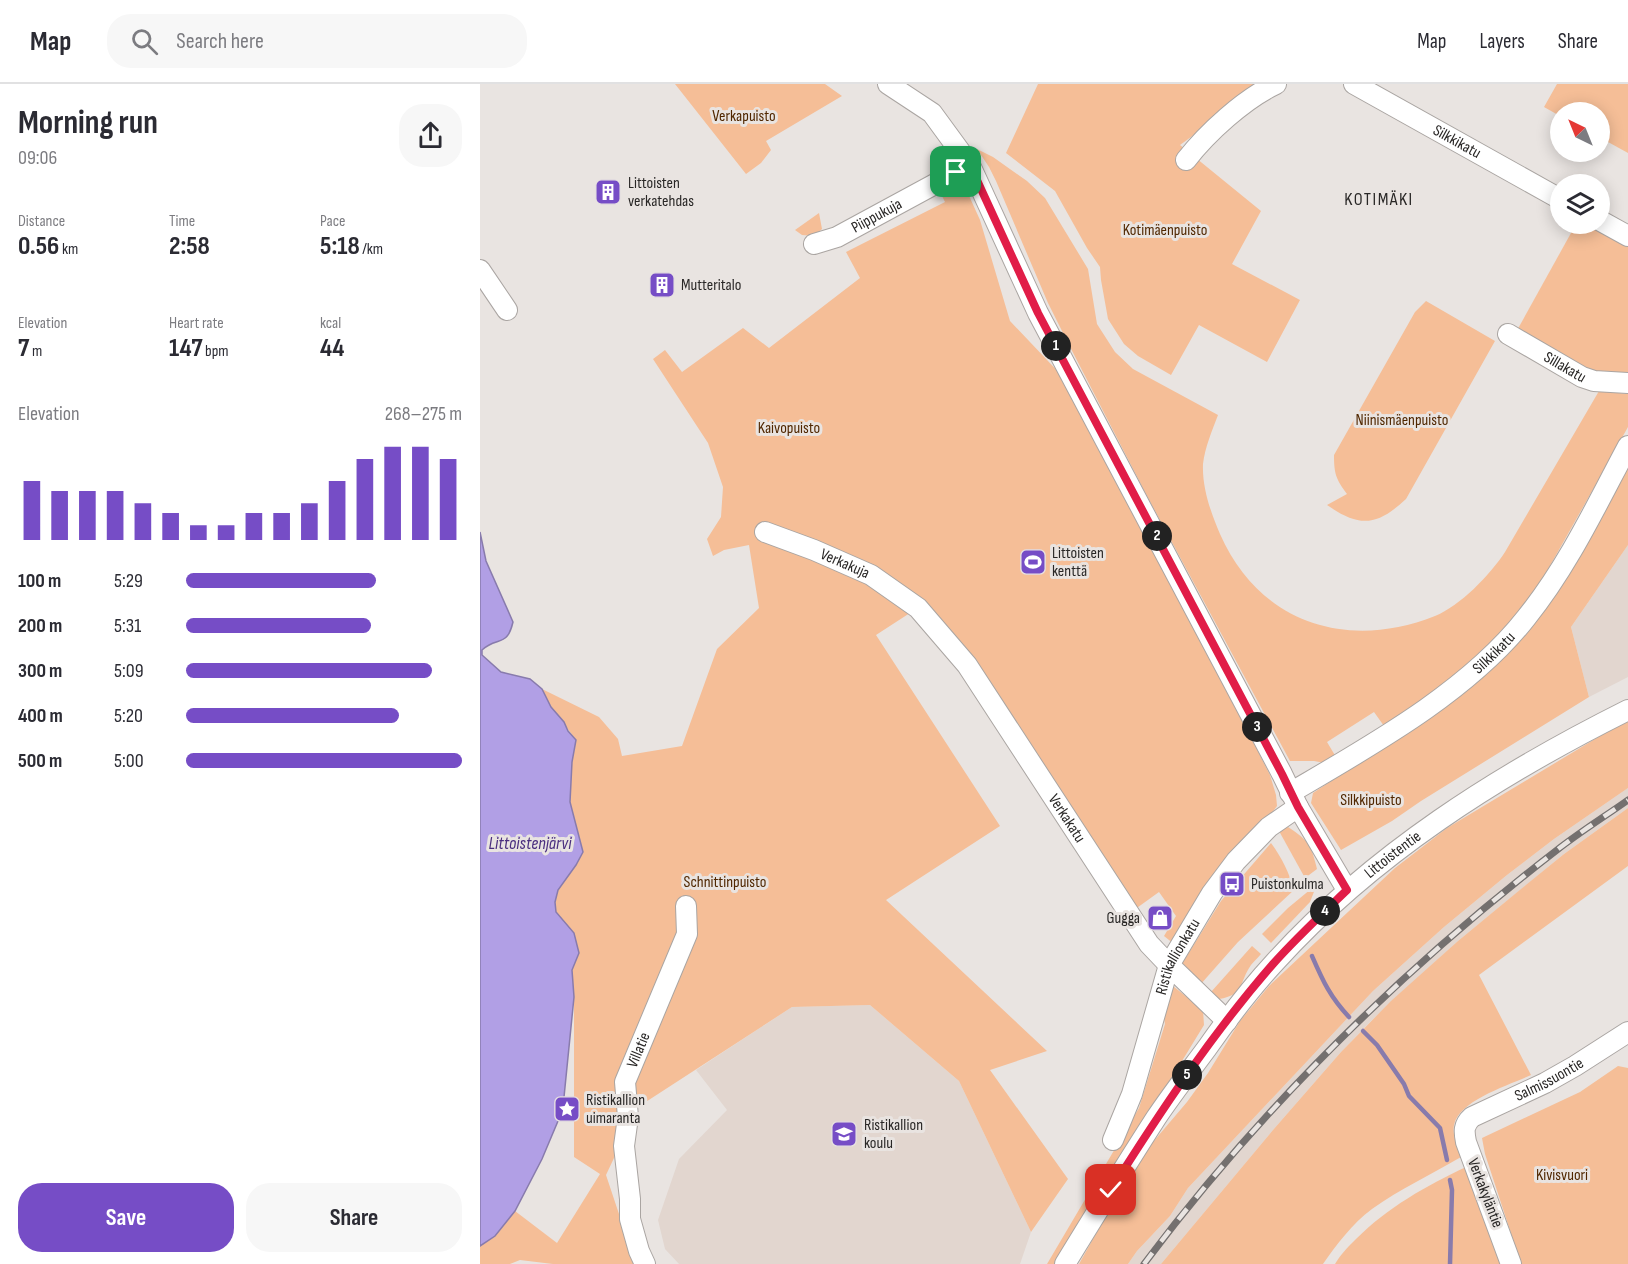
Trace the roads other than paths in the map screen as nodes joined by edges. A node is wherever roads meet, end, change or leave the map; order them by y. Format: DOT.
graph roads {
  1 [pos="888,84"];
  2 [pos="1276,84"];
  3 [pos="1354,84"];
  4 [pos="1186,160"];
  5 [pos="970,165"];
  6 [pos="1550,193"];
  7 [pos="1610,226"];
  8 [pos="1628,236"];
  9 [pos="814,244"];
  10 [pos="480,270"];
  11 [pos="507,309"];
  12 [pos="1508,334"];
  13 [pos="1628,383"];
  14 [pos="1628,446"];
  15 [pos="765,532"];
  16 [pos="918,608"];
  17 [pos="1628,710"];
  18 [pos="1294,800"];
  19 [pos="1347,890"];
  20 [pos="686,906"];
  21 [pos="1169,965"];
  22 [pos="1227,1020"];
  23 [pos="1628,1032"];
  24 [pos="1467,1121"];
  25 [pos="1113,1140"];
  26 [pos="645,1264"];
  27 [pos="1065,1264"];
  28 [pos="1512,1264"];
  1 -- 5 [label="street"];
  2 -- 4 [label="street"];
  3 -- 6 [label="street, Silkkikatu"];
  5 -- 9 [label="street, Piippukuja"];
  5 -- 18 [label="street"];
  7 -- 8 [label="street"];
  10 -- 11 [label="street"];
  12 -- 13 [label="street, Sillakatu"];
  14 -- 18 [label="street, Silkkikatu"];
  15 -- 16 [label="street, Verkakuja"];
  16 -- 21 [label="street, Verkakatu"];
  17 -- 19 [label="street, Littoistentie"];
  18 -- 19 [label="street"];
  18 -- 21 [label="street, Ristikallionkatu"];
  19 -- 22 [label="street, Littoistentie"];
  20 -- 26 [label="street, Villatie"];
  21 -- 22 [label="street, Verkakatu"];
  21 -- 25 [label="street, Ristikallionkatu"];
  22 -- 27 [label="street, Littoistentie"];
  23 -- 24 [label="street, Salmissuontie"];
  24 -- 28 [label="street, Verkakyläntie"];
}
